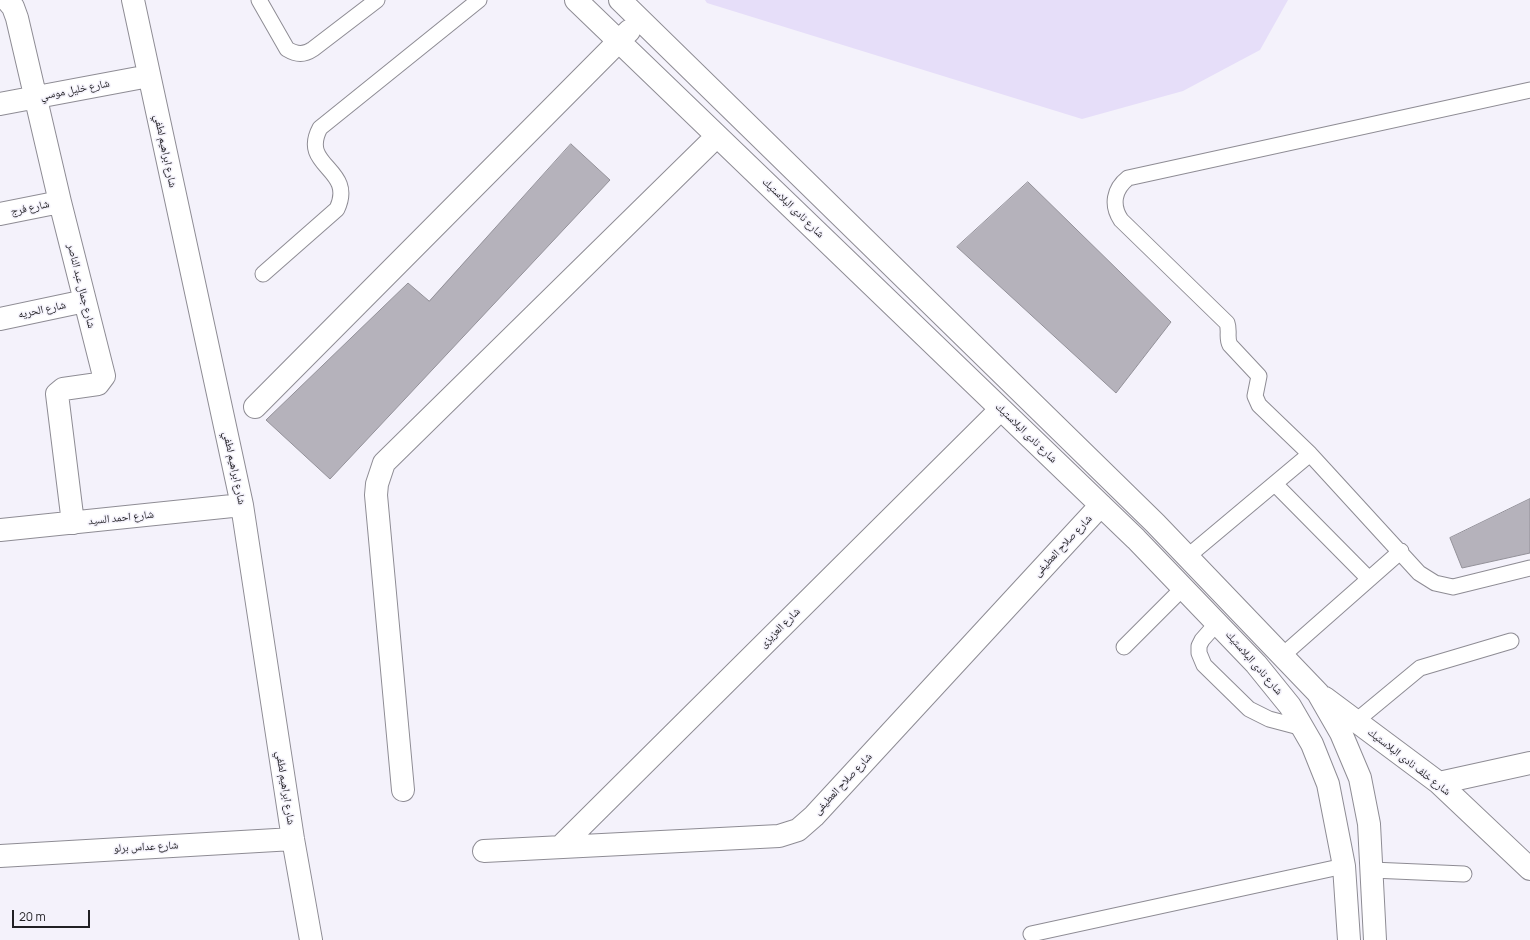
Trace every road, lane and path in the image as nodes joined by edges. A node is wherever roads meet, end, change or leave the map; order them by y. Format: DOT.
graph roads {
  1 [pos="132,0"];
  2 [pos="259,0"];
  3 [pos="377,0"];
  4 [pos="479,0"];
  5 [pos="576,0"];
  6 [pos="620,0"];
  7 [pos="12,9"];
  8 [pos="640,19"];
  9 [pos="619,42"];
  10 [pos="149,76"];
  11 [pos="1530,90"];
  12 [pos="36,98"];
  13 [pos="0,104"];
  14 [pos="717,136"];
  15 [pos="60,202"];
  16 [pos="0,214"];
  17 [pos="263,274"];
  18 [pos="85,301"];
  19 [pos="0,319"];
  20 [pos="255,407"];
  21 [pos="1001,409"];
  22 [pos="1310,454"];
  23 [pos="1275,484"];
  24 [pos="242,505"];
  25 [pos="1101,505"];
  26 [pos="72,523"];
  27 [pos="0,530"];
  28 [pos="1401,551"];
  29 [pos="1187,557"];
  30 [pos="1530,568"];
  31 [pos="1370,579"];
  32 [pos="1184,588"];
  33 [pos="1217,623"];
  34 [pos="1511,641"];
  35 [pos="1124,647"];
  36 [pos="1283,655"];
  37 [pos="1318,693"];
  38 [pos="1356,721"];
  39 [pos="1303,728"];
  40 [pos="1530,763"];
  41 [pos="1439,783"];
  42 [pos="403,790"];
  43 [pos="293,839"];
  44 [pos="560,847"];
  45 [pos="484,851"];
  46 [pos="0,856"];
  47 [pos="1527,861"];
  48 [pos="1344,866"];
  49 [pos="1372,870"];
  50 [pos="1464,874"];
  51 [pos="1031,934"];
  52 [pos="311,940"];
  53 [pos="1349,940"];
  54 [pos="1376,940"];
  1 -- 10 [label="street, شارع ابراهيم لطفي"];
  2 -- 3 [label="lane"];
  4 -- 17 [label="lane"];
  5 -- 9 [label="street, شارع نادى البلاستيك"];
  6 -- 8 [label="street"];
  7 -- 12 [label="street, شارع جمال عبد الناصر"];
  8 -- 9 [label="street"];
  8 -- 29 [label="street"];
  9 -- 14 [label="street, شارع نادى البلاستيك"];
  9 -- 20 [label="street"];
  10 -- 12 [label="street, شارع خليل موسي"];
  10 -- 24 [label="street, شارع ابراهيم لطفي"];
  11 -- 22 [label="lane"];
  12 -- 13 [label="street, شارع خليل موسي"];
  12 -- 15 [label="street, شارع جمال عبد الناصر"];
  14 -- 21 [label="street, شارع نادى البلاستيك"];
  14 -- 42 [label="street"];
  15 -- 16 [label="street, شارع فرج"];
  15 -- 18 [label="street, شارع جمال عبد الناصر"];
  18 -- 19 [label="street, شارع الحريه"];
  18 -- 26 [label="street, شارع جمال عبد الناصر"];
  21 -- 25 [label="street, شارع نادى البلاستيك"];
  21 -- 44 [label="street, شارع العزيزى"];
  22 -- 23 [label="lane"];
  22 -- 28 [label="lane"];
  23 -- 29 [label="lane"];
  23 -- 31 [label="lane"];
  24 -- 26 [label="street, شارع احمد السيد"];
  24 -- 43 [label="street, شارع ابراهيم لطفي"];
  25 -- 32 [label="street, شارع نادى البلاستيك"];
  25 -- 44 [label="street, شارع صلاح العطيفى"];
  26 -- 27 [label="street, شارع احمد السيد"];
  28 -- 30 [label="lane"];
  28 -- 31 [label="lane"];
  29 -- 36 [label="street"];
  31 -- 36 [label="lane"];
  32 -- 33 [label="street, شارع نادى البلاستيك"];
  32 -- 35 [label="lane"];
  33 -- 39 [label="street, شارع نادى البلاستيك"];
  33 -- 39 [label="lane"];
  34 -- 38 [label="lane"];
  36 -- 37 [label="street"];
  37 -- 38 [label="street, شارع خلف نادى البلاستيك"];
  37 -- 49 [label="street"];
  38 -- 41 [label="street, شارع خلف نادى البلاستيك"];
  39 -- 48 [label="street, شارع نادى البلاستيك"];
  40 -- 41 [label="street"];
  41 -- 47 [label="street, شارع خلف نادى البلاستيك"];
  43 -- 46 [label="street, شارع عداس برلو"];
  43 -- 52 [label="street, شارع ابراهيم لطفي"];
  44 -- 45 [label="street, شارع صلاح العطيفى"];
  48 -- 51 [label="lane"];
  48 -- 53 [label="street, شارع نادى البلاستيك"];
  49 -- 50 [label="lane"];
  49 -- 54 [label="street"];
}
